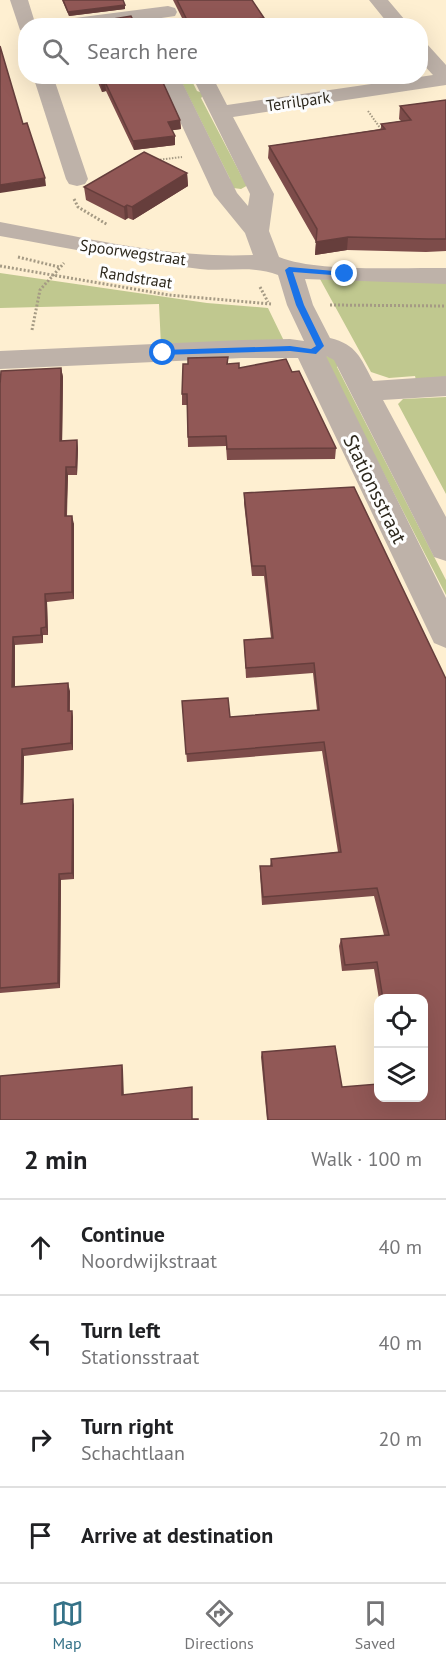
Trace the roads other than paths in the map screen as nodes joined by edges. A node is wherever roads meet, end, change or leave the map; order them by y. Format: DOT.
graph roads {
  1 [pos="19,0"];
  2 [pos="378,0"];
  3 [pos="168,13"];
  4 [pos="139,14"];
  5 [pos="20,18"];
  6 [pos="112,18"];
  7 [pos="393,18"];
  8 [pos="428,57"];
  9 [pos="446,78"];
  10 [pos="428,81"];
  11 [pos="45,84"];
  12 [pos="173,84"];
  13 [pos="206,84"];
  14 [pos="406,84"];
  15 [pos="221,112"];
  16 [pos="75,188"];
  17 [pos="0,229"];
  18 [pos="257,231"];
  19 [pos="278,266"];
  20 [pos="446,276"];
  21 [pos="316,349"];
  22 [pos="0,360"];
  23 [pos="446,386"];
  24 [pos="364,391"];
  25 [pos="446,548"];
  26 [pos="446,633"];
  1 -- 5 [label="street"];
  2 -- 7 [label="street"];
  3 -- 4 [label="street"];
  4 -- 6 [label="street"];
  8 -- 9 [label="street, Terrilpark"];
  9 -- 10 [label="street, Terrilpark"];
  11 -- 16 [label="street"];
  12 -- 18 [label="street, Stationsstraat"];
  13 -- 15 [label="street, Stationsstraat"];
  14 -- 15 [label="street, Terrilpark"];
  15 -- 18 [label="street, Stationsstraat"];
  17 -- 19 [label="street, Spoorwegstraat"];
  18 -- 19 [label="street, Stationsstraat"];
  19 -- 20 [label="street, Spoorwegstraat"];
  19 -- 21 [label="street, Stationsstraat"];
  21 -- 22 [label="street"];
  21 -- 24 [label="street, Stationsstraat"];
  21 -- 26 [label="street, Stationsstraat"];
  23 -- 24 [label="street"];
  24 -- 25 [label="street, Stationsstraat"];
}
